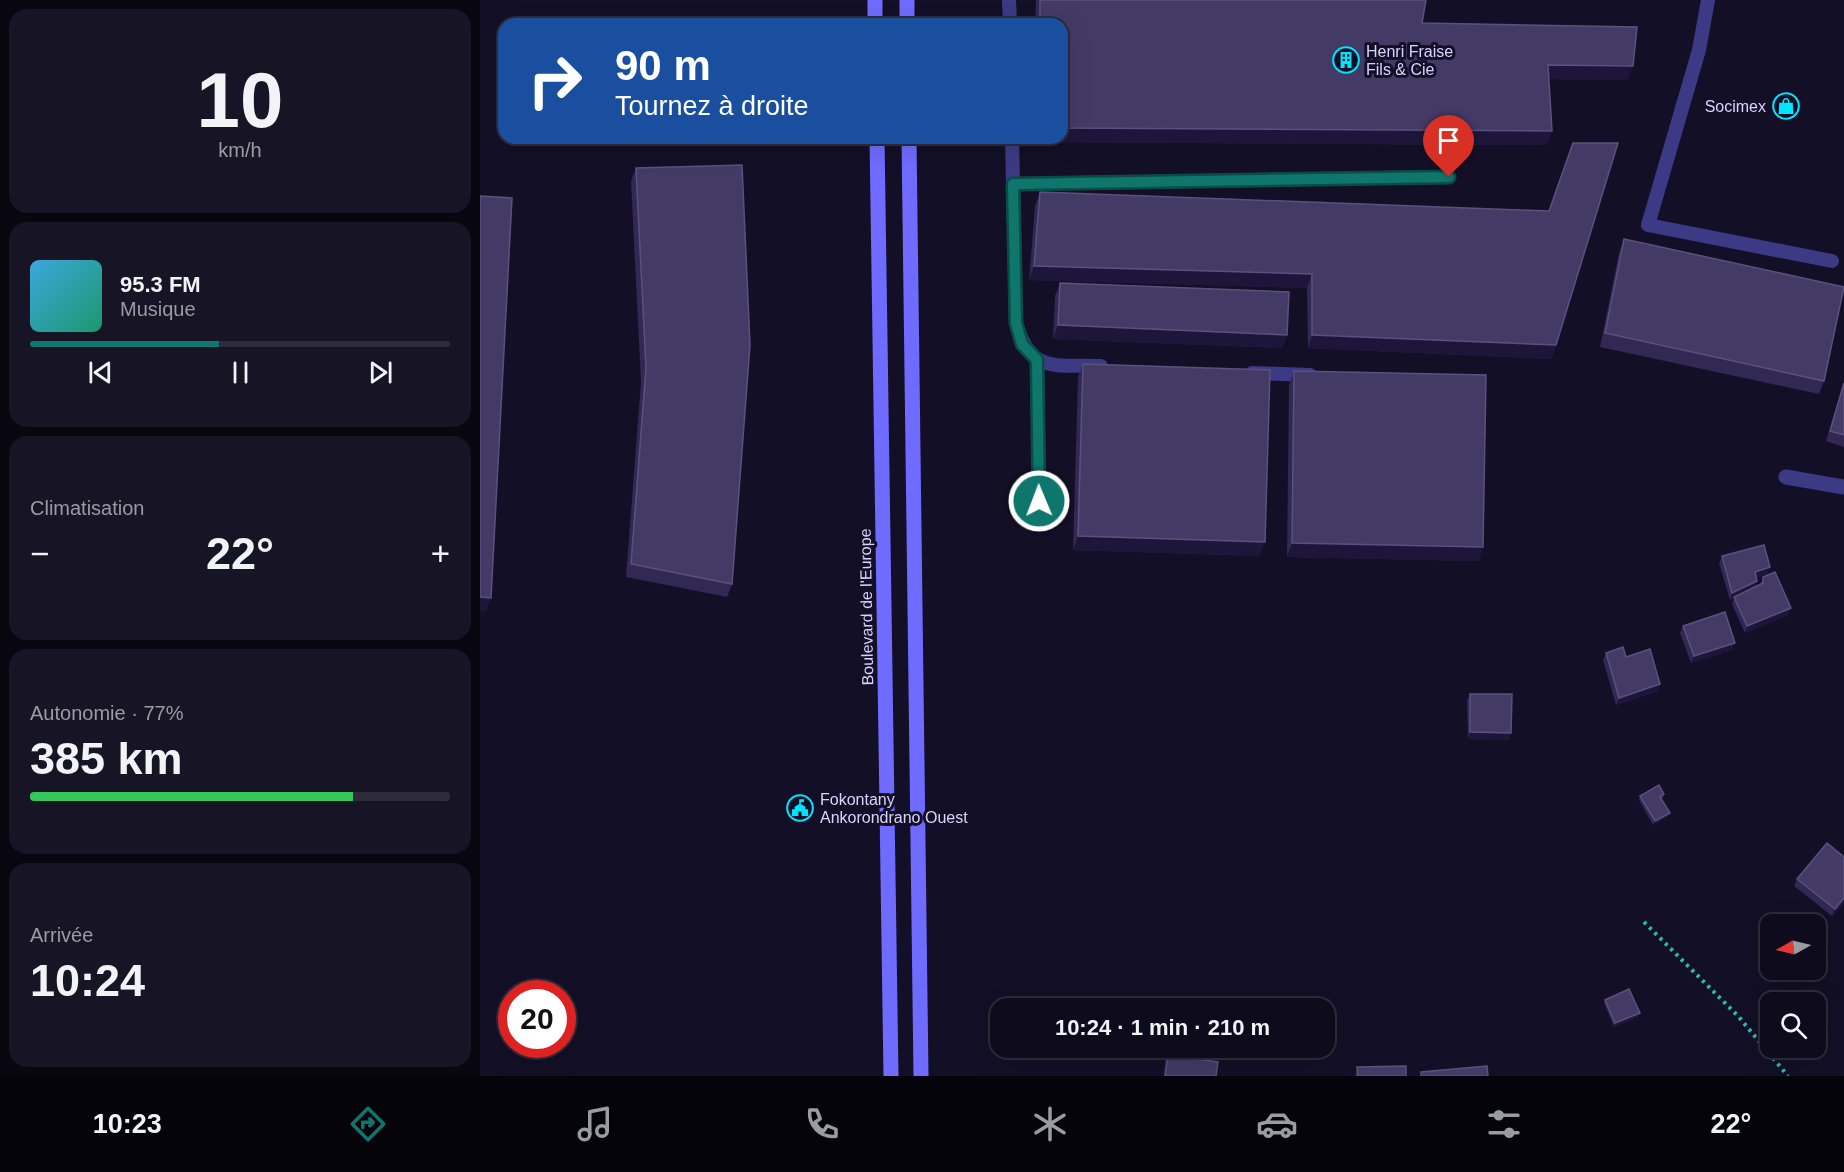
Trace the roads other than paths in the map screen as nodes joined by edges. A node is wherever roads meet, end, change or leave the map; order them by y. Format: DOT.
graph roads {
  1 [pos="875,0"];
  2 [pos="907,0"];
  3 [pos="1009,0"];
  4 [pos="1708,0"];
  5 [pos="875,18"];
  6 [pos="907,18"];
  7 [pos="1010,18"];
  8 [pos="877,144"];
  9 [pos="909,144"];
  10 [pos="1012,144"];
  11 [pos="1449,177"];
  12 [pos="1013,184"];
  13 [pos="1832,261"];
  14 [pos="1037,360"];
  15 [pos="1115,366"];
  16 [pos="1232,372"];
  17 [pos="1325,376"];
  18 [pos="1786,477"];
  19 [pos="1844,487"];
  20 [pos="1039,501"];
  21 [pos="891,1076"];
  22 [pos="921,1076"];
  1 -- 5 [label="main road"];
  2 -- 6 [label="main road"];
  3 -- 7 [label="lane"];
  4 -- 13 [label="lane"];
  8 -- 21 [label="main road, Boulevard de l'Europe"];
  9 -- 22 [label="main road"];
  10 -- 12 [label="lane"];
  11 -- 12 [label="lane"];
  12 -- 14 [label="lane"];
  14 -- 15 [label="lane"];
  14 -- 20 [label="lane"];
  16 -- 17 [label="lane"];
  18 -- 19 [label="street"];
}
